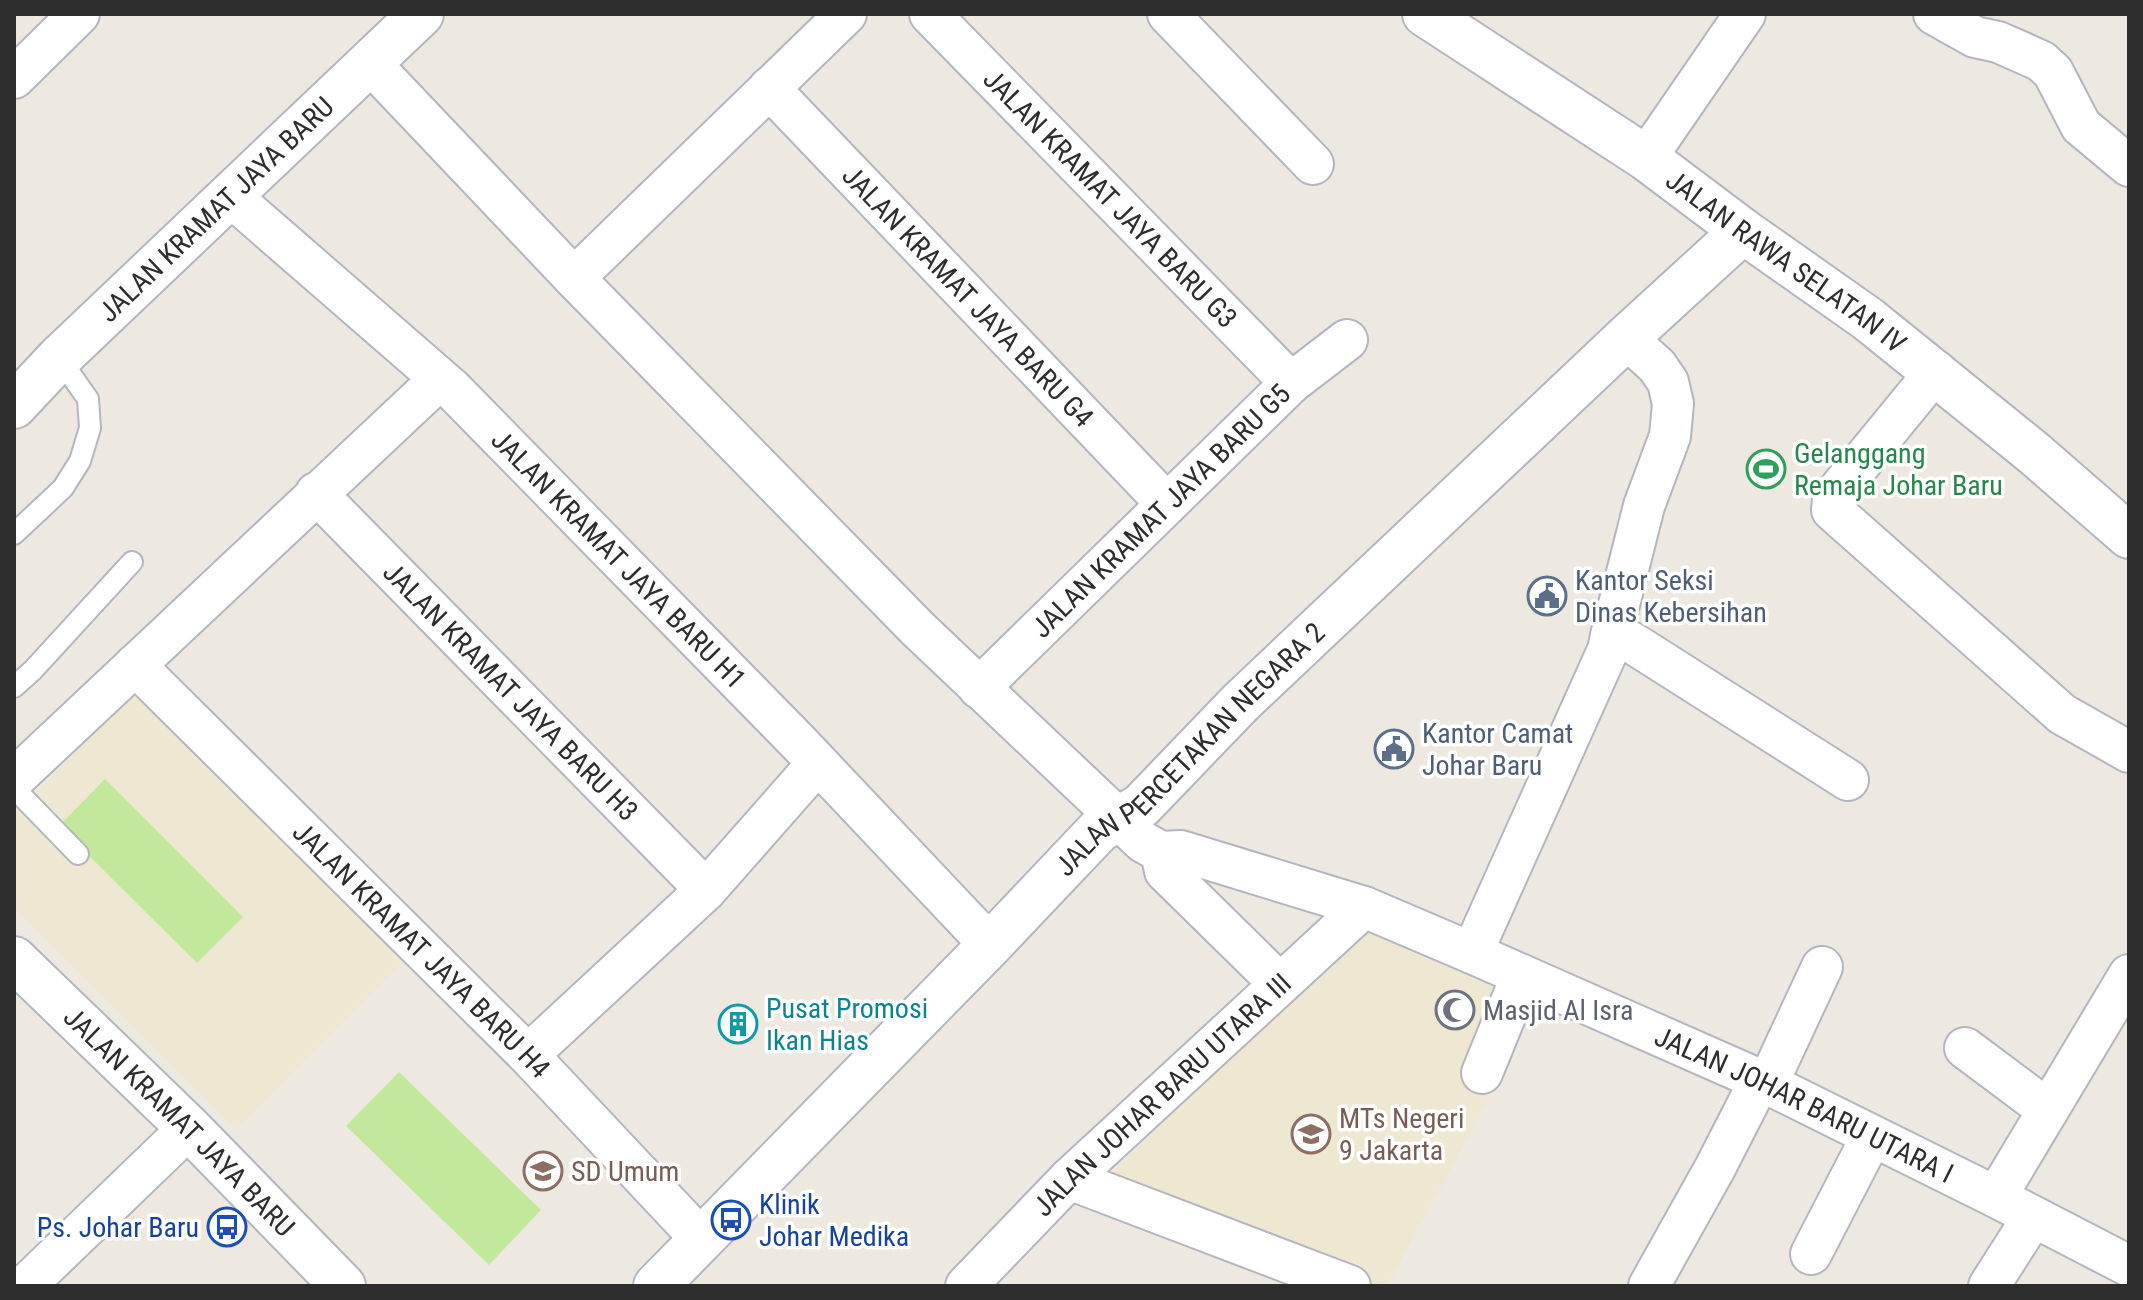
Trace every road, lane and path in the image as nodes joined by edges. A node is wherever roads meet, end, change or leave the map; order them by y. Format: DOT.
graph roads {
  1 [pos="79,14"];
  2 [pos="421,14"];
  3 [pos="846,14"];
  4 [pos="930,14"];
  5 [pos="1168,14"];
  6 [pos="1425,14"];
  7 [pos="1745,14"];
  8 [pos="1934,14"];
  9 [pos="370,63"];
  10 [pos="14,78"];
  11 [pos="769,88"];
  12 [pos="1646,158"];
  13 [pos="1313,164"];
  14 [pos="2129,166"];
  15 [pos="229,195"];
  16 [pos="1743,231"];
  17 [pos="574,278"];
  18 [pos="1626,338"];
  19 [pos="1347,340"];
  20 [pos="59,358"];
  21 [pos="1936,371"];
  22 [pos="440,379"];
  23 [pos="1291,383"];
  24 [pos="14,406"];
  25 [pos="316,493"];
  26 [pos="1167,504"];
  27 [pos="14,534"];
  28 [pos="2129,536"];
  29 [pos="132,562"];
  30 [pos="1611,636"];
  31 [pos="135,665"];
  32 [pos="14,687"];
  33 [pos="979,688"];
  34 [pos="2129,752"];
  35 [pos="817,764"];
  36 [pos="14,779"];
  37 [pos="1848,780"];
  38 [pos="14,788"];
  39 [pos="1118,820"];
  40 [pos="1161,852"];
  41 [pos="78,854"];
  42 [pos="706,890"];
  43 [pos="1364,907"];
  44 [pos="990,945"];
  45 [pos="1472,953"];
  46 [pos="1822,967"];
  47 [pos="19,975"];
  48 [pos="1522,975"];
  49 [pos="2129,975"];
  50 [pos="1280,984"];
  51 [pos="1965,1048"];
  52 [pos="528,1055"];
  53 [pos="1482,1073"];
  54 [pos="1764,1082"];
  55 [pos="2048,1110"];
  56 [pos="189,1128"];
  57 [pos="1872,1136"];
  58 [pos="1069,1179"];
  59 [pos="1996,1197"];
  60 [pos="2033,1217"];
  61 [pos="702,1240"];
  62 [pos="1811,1254"];
  63 [pos="2129,1266"];
  64 [pos="340,1285"];
  65 [pos="25,1286"];
  66 [pos="656,1286"];
  67 [pos="966,1286"];
  68 [pos="1350,1286"];
  69 [pos="1649,1286"];
  70 [pos="1989,1286"];
  1 -- 10 [label="street"];
  2 -- 9 [label="street, JALAN KRAMAT JAYA BARU"];
  3 -- 11 [label="street"];
  4 -- 23 [label="street, JALAN KRAMAT JAYA BARU G3"];
  5 -- 13 [label="street"];
  6 -- 12 [label="street, JALAN RAWA SELATAN IV"];
  7 -- 12 [label="street"];
  8 -- 14 [label="street"];
  9 -- 15 [label="street, JALAN KRAMAT JAYA BARU"];
  9 -- 17 [label="street"];
  11 -- 17 [label="street"];
  11 -- 26 [label="street, JALAN KRAMAT JAYA BARU G4"];
  12 -- 16 [label="street, JALAN RAWA SELATAN IV"];
  15 -- 20 [label="street, JALAN KRAMAT JAYA BARU"];
  15 -- 22 [label="street, JALAN KRAMAT JAYA BARU H1"];
  16 -- 18 [label="street, JALAN PERCETAKAN NEGARA 2"];
  16 -- 21 [label="street, JALAN RAWA SELATAN IV"];
  17 -- 33 [label="street"];
  18 -- 30 [label="street"];
  18 -- 39 [label="street, JALAN PERCETAKAN NEGARA 2"];
  19 -- 23 [label="street, JALAN KRAMAT JAYA BARU G5"];
  20 -- 24 [label="street, JALAN KRAMAT JAYA BARU"];
  20 -- 27 [label="lane"];
  21 -- 28 [label="street, JALAN RAWA SELATAN IV"];
  21 -- 34 [label="street"];
  22 -- 25 [label="street"];
  22 -- 35 [label="street, JALAN KRAMAT JAYA BARU H1"];
  23 -- 26 [label="street, JALAN KRAMAT JAYA BARU G5"];
  25 -- 31 [label="street"];
  25 -- 42 [label="street, JALAN KRAMAT JAYA BARU H3"];
  26 -- 33 [label="street, JALAN KRAMAT JAYA BARU G5"];
  29 -- 32 [label="lane"];
  30 -- 37 [label="street"];
  30 -- 45 [label="street"];
  31 -- 36 [label="street"];
  31 -- 52 [label="street, JALAN KRAMAT JAYA BARU H4"];
  33 -- 39 [label="street"];
  35 -- 42 [label="street"];
  35 -- 44 [label="street, JALAN KRAMAT JAYA BARU H1"];
  38 -- 41 [label="lane"];
  39 -- 40 [label="street, JALAN JOHAR BARU UTARA I"];
  39 -- 44 [label="street, JALAN PERCETAKAN NEGARA 2"];
  40 -- 43 [label="street, JALAN JOHAR BARU UTARA I"];
  40 -- 50 [label="street"];
  42 -- 52 [label="street"];
  43 -- 45 [label="street, JALAN JOHAR BARU UTARA I"];
  43 -- 50 [label="street, JALAN JOHAR BARU UTARA III"];
  44 -- 61 [label="street, JALAN PERCETAKAN NEGARA 2"];
  45 -- 48 [label="street, JALAN JOHAR BARU UTARA I"];
  46 -- 54 [label="street"];
  47 -- 56 [label="street, JALAN KRAMAT JAYA BARU"];
  48 -- 53 [label="street"];
  48 -- 54 [label="street, JALAN JOHAR BARU UTARA I"];
  49 -- 55 [label="street"];
  50 -- 58 [label="street, JALAN JOHAR BARU UTARA III"];
  51 -- 55 [label="street"];
  52 -- 61 [label="street, JALAN KRAMAT JAYA BARU H4"];
  54 -- 57 [label="street, JALAN JOHAR BARU UTARA I"];
  54 -- 69 [label="street"];
  55 -- 59 [label="street"];
  56 -- 64 [label="street, JALAN KRAMAT JAYA BARU"];
  56 -- 65 [label="street"];
  57 -- 59 [label="street, JALAN JOHAR BARU UTARA I"];
  57 -- 62 [label="street"];
  58 -- 67 [label="street, JALAN JOHAR BARU UTARA III"];
  58 -- 68 [label="street"];
  59 -- 60 [label="street, JALAN JOHAR BARU UTARA I"];
  60 -- 63 [label="street, JALAN JOHAR BARU UTARA I"];
  60 -- 70 [label="street"];
  61 -- 66 [label="street, JALAN PERCETAKAN NEGARA 2"];
}
